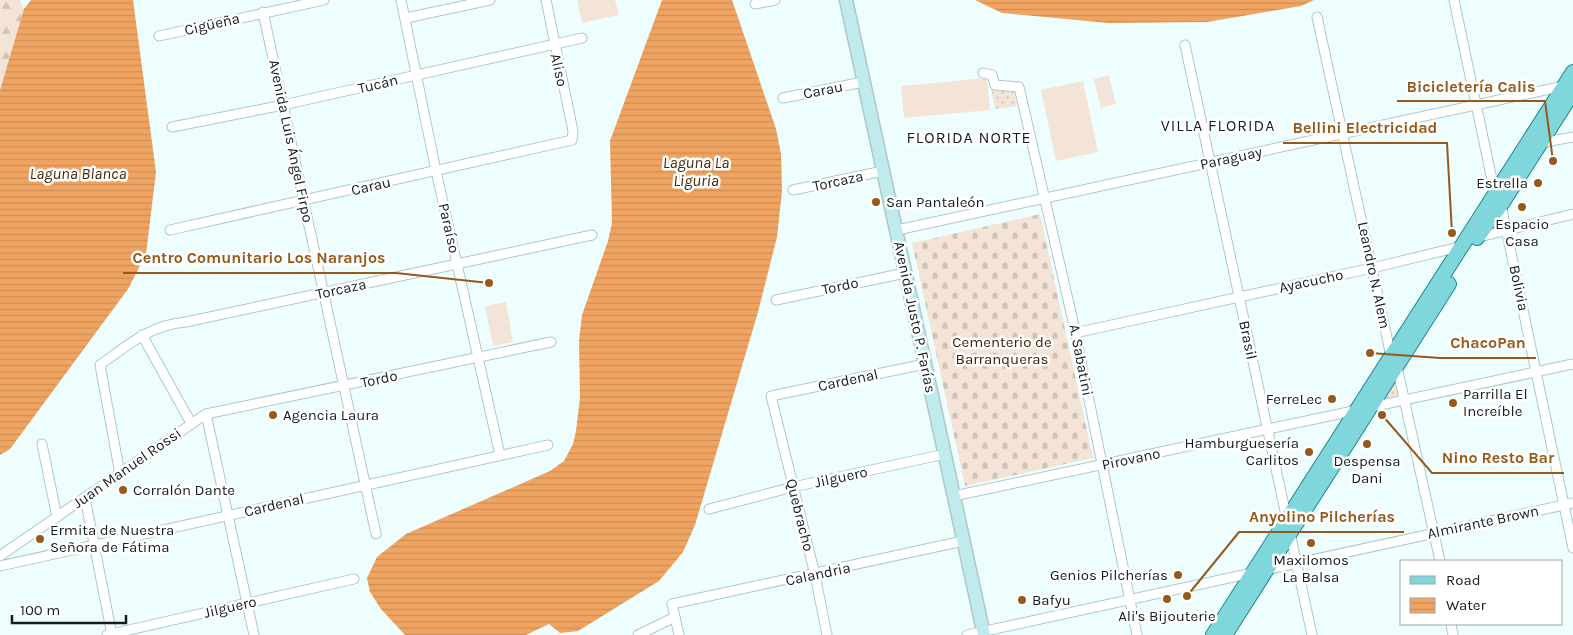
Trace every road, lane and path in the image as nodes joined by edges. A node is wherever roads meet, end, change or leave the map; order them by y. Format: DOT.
graph roads {
  1 [pos="324,0"];
  2 [pos="401,0"];
  3 [pos="490,0"];
  4 [pos="546,0"];
  5 [pos="775,0"];
  6 [pos="846,0"];
  7 [pos="1454,0"];
  8 [pos="301,2"];
  9 [pos="755,4"];
  10 [pos="263,12"];
  11 [pos="1317,17"];
  12 [pos="406,18"];
  13 [pos="159,36"];
  14 [pos="582,38"];
  15 [pos="1185,44"];
  16 [pos="554,45"];
  17 [pos="1573,72"];
  18 [pos="983,73"];
  19 [pos="417,75"];
  20 [pos="864,82"];
  21 [pos="1569,89"];
  22 [pos="783,98"];
  23 [pos="283,105"];
  24 [pos="1476,105"];
  25 [pos="172,127"];
  26 [pos="1343,134"];
  27 [pos="1573,137"];
  28 [pos="572,140"];
  29 [pos="1540,143"];
  30 [pos="1210,163"];
  31 [pos="436,171"];
  32 [pos="883,171"];
  33 [pos="793,190"];
  34 [pos="1044,198"];
  35 [pos="1498,200"];
  36 [pos="304,201"];
  37 [pos="1573,214"];
  38 [pos="1506,229"];
  39 [pos="170,230"];
  40 [pos="897,230"];
  41 [pos="592,235"];
  42 [pos="1478,238"];
  43 [pos="1462,246"];
  44 [pos="457,265"];
  45 [pos="1372,268"];
  46 [pos="905,273"];
  47 [pos="322,292"];
  48 [pos="1239,296"];
  49 [pos="776,300"];
  50 [pos="1075,333"];
  51 [pos="142,335"];
  52 [pos="552,342"];
  53 [pos="478,358"];
  54 [pos="1394,362"];
  55 [pos="925,364"];
  56 [pos="1573,364"];
  57 [pos="1537,372"];
  58 [pos="342,387"];
  59 [pos="771,396"];
  60 [pos="1404,401"];
  61 [pos="1371,407"];
  62 [pos="1357,410"];
  63 [pos="206,414"];
  64 [pos="191,423"];
  65 [pos="1268,430"];
  66 [pos="42,444"];
  67 [pos="548,445"];
  68 [pos="944,454"];
  69 [pos="500,455"];
  70 [pos="1102,465"];
  71 [pos="120,474"];
  72 [pos="365,484"];
  73 [pos="793,487"];
  74 [pos="954,496"];
  75 [pos="85,498"];
  76 [pos="1568,504"];
  77 [pos="709,509"];
  78 [pos="229,515"];
  79 [pos="58,517"];
  80 [pos="1288,526"];
  81 [pos="1434,533"];
  82 [pos="376,534"];
  83 [pos="964,541"];
  84 [pos="95,544"];
  85 [pos="1573,548"];
  86 [pos="0,556"];
  87 [pos="1440,560"];
  88 [pos="1297,563"];
  89 [pos="0,566"];
  90 [pos="1259,571"];
  91 [pos="815,575"];
  92 [pos="354,578"];
  93 [pos="1129,600"];
  94 [pos="248,603"];
  95 [pos="675,617"];
  96 [pos="984,633"];
  97 [pos="110,635"];
  98 [pos="254,635"];
  99 [pos="638,635"];
  100 [pos="679,635"];
  101 [pos="827,635"];
  102 [pos="967,635"];
  103 [pos="1137,635"];
  104 [pos="1213,635"];
  105 [pos="1225,635"];
  106 [pos="1312,635"];
  1 -- 8 [label="street, Cigüeña"];
  2 -- 12 [label="street, Paraíso"];
  3 -- 12 [label="street"];
  4 -- 16 [label="street, Aliso"];
  5 -- 9 [label="street"];
  6 -- 20 [label="street, Avenida Justo P. Farías"];
  7 -- 24 [label="street, Bolivia"];
  8 -- 10 [label="street, Cigüeña"];
  10 -- 13 [label="street, Cigüeña"];
  10 -- 23 [label="street, Avenida Luis Ángel Firpo"];
  11 -- 26 [label="street, Leandro N. Alem"];
  12 -- 19 [label="street, Paraíso"];
  14 -- 16 [label="street, Tucán"];
  15 -- 30 [label="street, Brasil"];
  16 -- 19 [label="street, Tucán"];
  16 -- 28 [label="street, Aliso"];
  17 -- 21 [label="main road"];
  18 -- 34 [label="street, A. Sabatini"];
  19 -- 23 [label="street, Tucán"];
  19 -- 31 [label="street, Paraíso"];
  20 -- 22 [label="street, Carau"];
  20 -- 32 [label="street, Avenida Justo P. Farías"];
  21 -- 24 [label="street, Paraguay"];
  21 -- 29 [label="main road"];
  21 -- 35 [label="main road"];
  23 -- 25 [label="street, Tucán"];
  23 -- 36 [label="street, Avenida Luis Ángel Firpo"];
  24 -- 26 [label="street, Paraguay"];
  24 -- 35 [label="street, Bolivia"];
  26 -- 30 [label="street, Paraguay"];
  26 -- 45 [label="street, Leandro N. Alem"];
  27 -- 29 [label="street"];
  28 -- 31 [label="street, Carau"];
  29 -- 35 [label="main road"];
  30 -- 34 [label="street, Paraguay"];
  30 -- 48 [label="street, Brasil"];
  31 -- 36 [label="street, Carau"];
  31 -- 44 [label="street, Paraíso"];
  32 -- 33 [label="street, Torcaza"];
  32 -- 40 [label="street, Avenida Justo P. Farías"];
  34 -- 40 [label="street, Paraguay"];
  34 -- 50 [label="street, A. Sabatini"];
  35 -- 38 [label="street, Bolivia"];
  35 -- 42 [label="main road"];
  35 -- 43 [label="main road"];
  36 -- 39 [label="street, Carau"];
  36 -- 47 [label="street, Avenida Luis Ángel Firpo"];
  37 -- 38 [label="street, Ayacucho"];
  38 -- 42 [label="street, Ayacucho"];
  38 -- 57 [label="street, Bolivia"];
  40 -- 46 [label="street, Avenida Justo P. Farías"];
  41 -- 44 [label="street, Torcaza"];
  42 -- 43 [label="street, Ayacucho"];
  42 -- 54 [label="main road"];
  43 -- 45 [label="street, Ayacucho"];
  43 -- 54 [label="main road"];
  44 -- 47 [label="street, Torcaza"];
  44 -- 53 [label="street, Paraíso"];
  45 -- 48 [label="street, Ayacucho"];
  45 -- 54 [label="street, Leandro N. Alem"];
  46 -- 49 [label="street, Tordo"];
  46 -- 55 [label="street, Avenida Justo P. Farías"];
  47 -- 51 [label="street, Torcaza"];
  47 -- 58 [label="street, Avenida Luis Ángel Firpo"];
  48 -- 50 [label="street, Ayacucho"];
  48 -- 65 [label="street, Brasil"];
  50 -- 70 [label="street, A. Sabatini"];
  51 -- 64 [label="street"];
  51 -- 71 [label="street, Torcaza"];
  52 -- 53 [label="street, Tordo"];
  53 -- 58 [label="street, Tordo"];
  53 -- 69 [label="street, Paraíso"];
  54 -- 60 [label="street, Leandro N. Alem"];
  54 -- 61 [label="main road"];
  54 -- 62 [label="main road"];
  55 -- 59 [label="street, Cardenal"];
  55 -- 68 [label="street, Avenida Justo P. Farías"];
  56 -- 57 [label="street, Pirovano"];
  57 -- 60 [label="street, Pirovano"];
  57 -- 76 [label="street, Bolivia"];
  58 -- 63 [label="street, Tordo"];
  58 -- 72 [label="street, Avenida Luis Ángel Firpo"];
  59 -- 73 [label="street, Quebracho"];
  60 -- 61 [label="street, Pirovano"];
  60 -- 81 [label="street, Leandro N. Alem"];
  61 -- 62 [label="street, Pirovano"];
  61 -- 80 [label="main road"];
  62 -- 65 [label="street, Pirovano"];
  62 -- 80 [label="main road"];
  63 -- 64 [label="street, Juan Manuel Rossi"];
  63 -- 78 [label="street"];
  64 -- 71 [label="street, Juan Manuel Rossi"];
  65 -- 70 [label="street, Pirovano"];
  65 -- 80 [label="street, Brasil"];
  66 -- 79 [label="street"];
  67 -- 69 [label="street, Cardenal"];
  68 -- 73 [label="street, Jilguero"];
  68 -- 74 [label="street, Avenida Justo P. Farías"];
  69 -- 72 [label="street, Cardenal"];
  70 -- 74 [label="street, Pirovano"];
  70 -- 93 [label="street, A. Sabatini"];
  71 -- 75 [label="street, Juan Manuel Rossi"];
  72 -- 78 [label="street, Cardenal"];
  72 -- 82 [label="street, Avenida Luis Ángel Firpo"];
  73 -- 77 [label="street, Jilguero"];
  73 -- 91 [label="street, Quebracho"];
  74 -- 83 [label="street, Avenida Justo P. Farías"];
  75 -- 79 [label="street, Juan Manuel Rossi"];
  75 -- 84 [label="street"];
  76 -- 81 [label="street, Almirante Brown"];
  76 -- 85 [label="street, Bolivia"];
  78 -- 84 [label="street, Cardenal"];
  78 -- 94 [label="street"];
  79 -- 86 [label="street, Juan Manuel Rossi"];
  80 -- 88 [label="street, Brasil"];
  80 -- 90 [label="main road"];
  81 -- 87 [label="street, Leandro N. Alem"];
  81 -- 88 [label="street, Almirante Brown"];
  83 -- 91 [label="street, Calandria"];
  83 -- 96 [label="street, Avenida Justo P. Farías"];
  84 -- 89 [label="street, Cardenal"];
  84 -- 97 [label="street"];
  88 -- 90 [label="street, Almirante Brown"];
  88 -- 106 [label="street, Brasil"];
  90 -- 93 [label="street, Almirante Brown"];
  90 -- 104 [label="main road"];
  90 -- 105 [label="main road"];
  91 -- 95 [label="street, Calandria"];
  91 -- 101 [label="street, Quebracho"];
  92 -- 94 [label="street, Jilguero"];
  93 -- 96 [label="street, Almirante Brown"];
  93 -- 103 [label="street, A. Sabatini"];
  94 -- 97 [label="street, Jilguero"];
  94 -- 98 [label="street"];
  95 -- 99 [label="street"];
  95 -- 100 [label="street"];
  96 -- 102 [label="street, Almirante Brown"];
}
